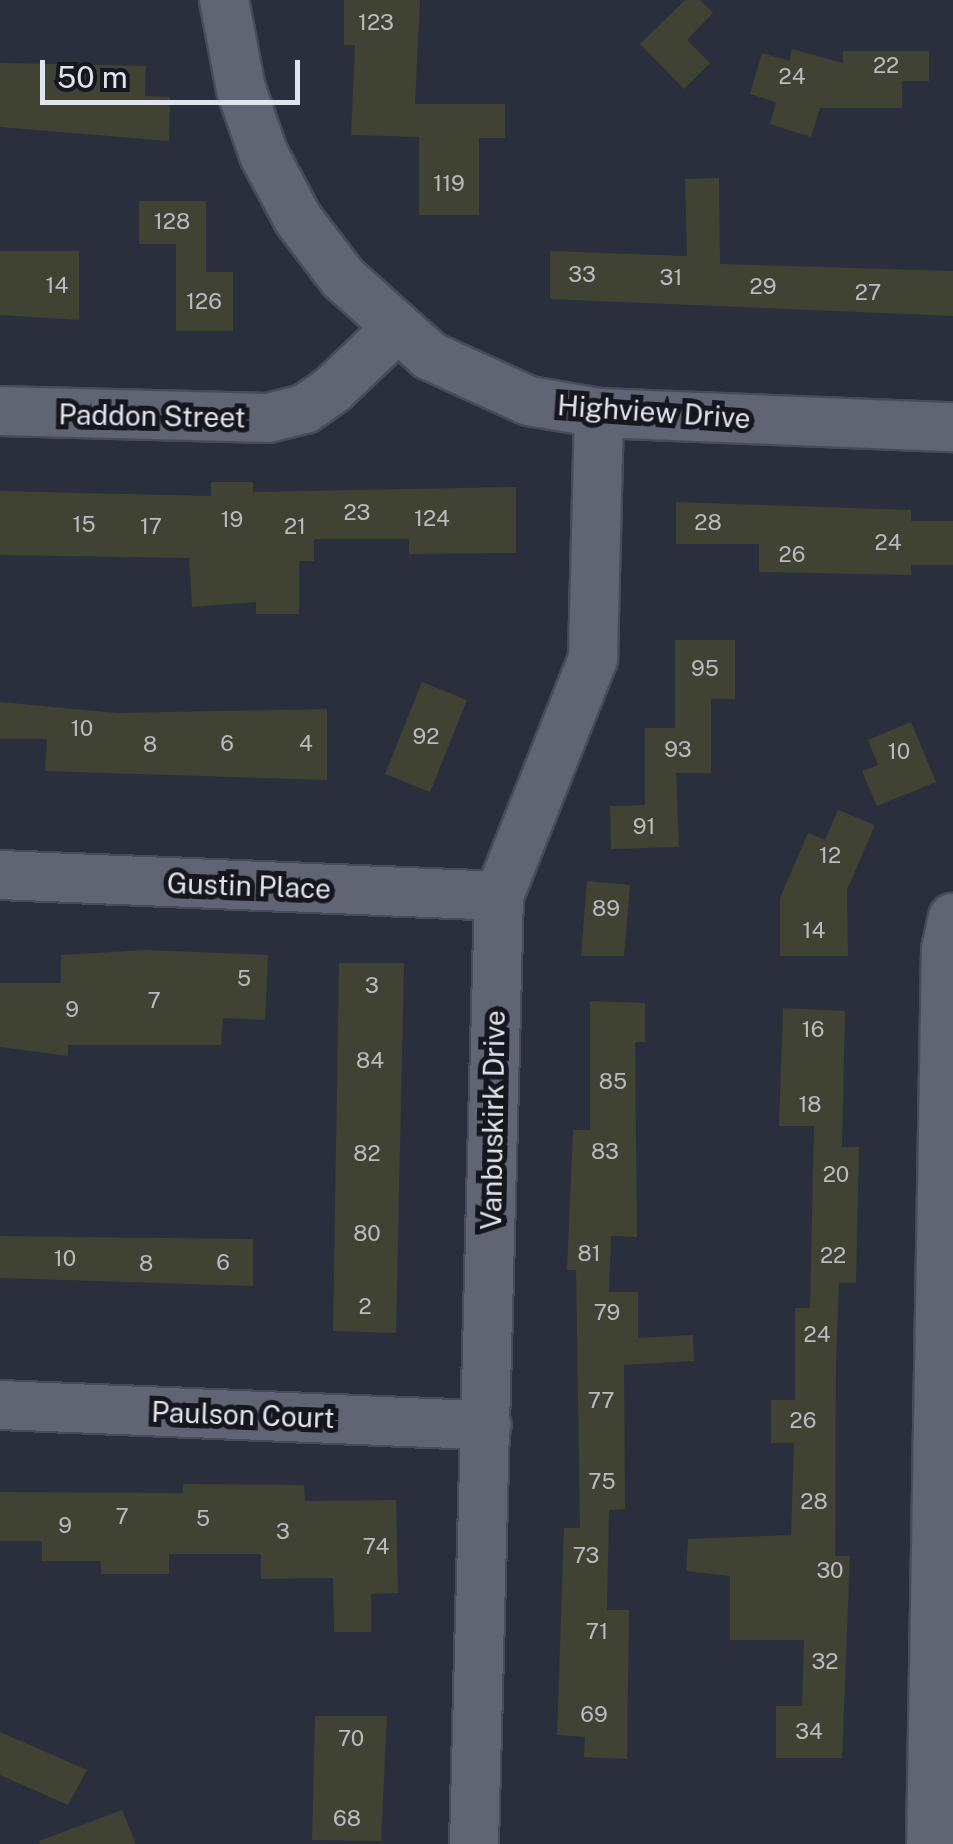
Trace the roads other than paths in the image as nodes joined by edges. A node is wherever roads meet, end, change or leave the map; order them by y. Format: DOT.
graph roads {
  1 [pos="224,0"];
  2 [pos="394,331"];
  3 [pos="0,411"];
  4 [pos="599,413"];
  5 [pos="953,427"];
  6 [pos="0,876"];
  7 [pos="498,896"];
  8 [pos="953,918"];
  9 [pos="0,1406"];
  10 [pos="486,1425"];
  11 [pos="474,1844"];
  12 [pos="930,1844"];
  1 -- 2 [label="street, Highview Drive"];
  2 -- 3 [label="street, Paddon Street"];
  2 -- 4 [label="street, Highview Drive"];
  4 -- 5 [label="street, Highview Drive"];
  4 -- 7 [label="street, Vanbuskirk Drive"];
  6 -- 7 [label="street, Gustin Place"];
  7 -- 10 [label="street, Vanbuskirk Drive"];
  8 -- 12 [label="street"];
  9 -- 10 [label="street, Paulson Court"];
  10 -- 11 [label="street, Vanbuskirk Drive"];
}
